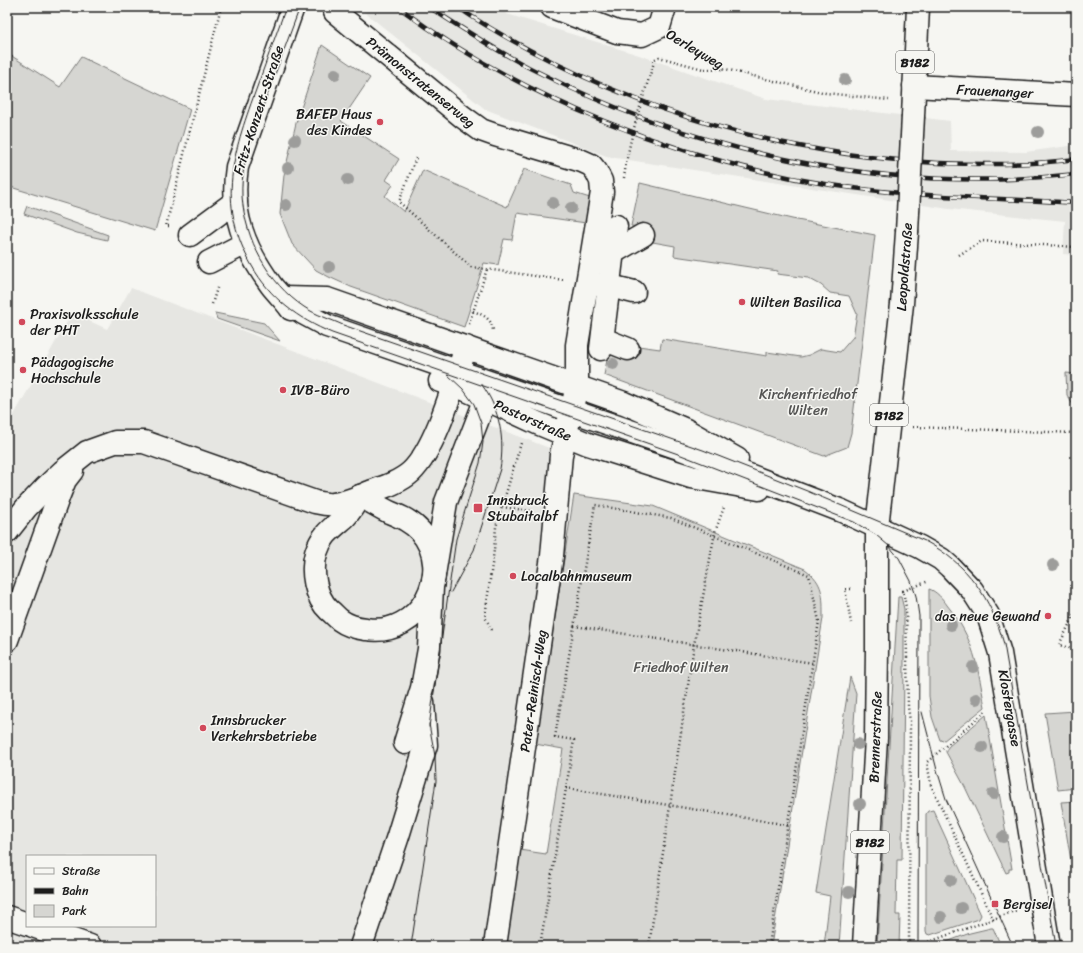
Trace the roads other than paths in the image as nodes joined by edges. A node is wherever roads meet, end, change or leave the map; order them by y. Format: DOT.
graph roads {
  1 [pos="293,7"];
  2 [pos="552,7"];
  3 [pos="918,7"];
  4 [pos="335,12"];
  5 [pos="662,17"];
  6 [pos="1076,95"];
  7 [pos="914,102"];
  8 [pos="236,201"];
  9 [pos="607,225"];
  10 [pos="190,235"];
  11 [pos="643,235"];
  12 [pos="246,242"];
  13 [pos="614,252"];
  14 [pos="214,271"];
  15 [pos="598,285"];
  16 [pos="634,292"];
  17 [pos="283,298"];
  18 [pos="464,347"];
  19 [pos="628,349"];
  20 [pos="500,359"];
  21 [pos="456,378"];
  22 [pos="577,386"];
  23 [pos="489,391"];
  24 [pos="571,411"];
  25 [pos="565,435"];
  26 [pos="87,452"];
  27 [pos="360,496"];
  28 [pos="804,497"];
  29 [pos="446,502"];
  30 [pos="390,512"];
  31 [pos="345,517"];
  32 [pos="877,527"];
  33 [pos="9,532"];
  34 [pos="432,587"];
  35 [pos="7,640"];
  36 [pos="422,688"];
  37 [pos="405,743"];
  38 [pos="7,917"];
  39 [pos="26,924"];
  40 [pos="36,927"];
  41 [pos="90,946"];
  42 [pos="361,946"];
  43 [pos="495,946"];
  44 [pos="864,946"];
  45 [pos="1049,946"];
  1 -- 8 [label="street, Fritz-Konzert-Straße"];
  2 -- 5 [label="street, Oerleyweg"];
  3 -- 7 [label="street, Leopoldstraße / B182"];
  4 -- 9 [label="street, Prämonstratenserweg"];
  6 -- 7 [label="street, Frauenanger"];
  7 -- 32 [label="street, Leopoldstraße / B182, bridge"];
  8 -- 10 [label="street"];
  8 -- 12 [label="street, Fritz-Konzert-Straße"];
  9 -- 13 [label="street"];
  9 -- 15 [label="street"];
  11 -- 13 [label="street"];
  12 -- 14 [label="street"];
  12 -- 17 [label="street, Fritz-Konzert-Straße"];
  13 -- 15 [label="street"];
  15 -- 16 [label="street"];
  15 -- 19 [label="street"];
  15 -- 22 [label="street, Pater-Reinisch-Weg"];
  17 -- 18 [label="street, Pastorstraße"];
  17 -- 21 [label="street, Pastorstraße"];
  18 -- 20 [label="street, Pastorstraße"];
  18 -- 21 [label="street"];
  20 -- 22 [label="street, Pastorstraße"];
  20 -- 23 [label="street"];
  21 -- 23 [label="street, Pastorstraße"];
  21 -- 27 [label="street"];
  22 -- 24 [label="street, Pater-Reinisch-Weg"];
  22 -- 28 [label="street, Pastorstraße"];
  23 -- 24 [label="street, Pastorstraße"];
  23 -- 25 [label="street, Pastorstraße"];
  23 -- 29 [label="street"];
  24 -- 25 [label="street, Pater-Reinisch-Weg"];
  24 -- 28 [label="street, Pastorstraße"];
  25 -- 28 [label="street, Pastorstraße"];
  25 -- 43 [label="street, Pater-Reinisch-Weg"];
  26 -- 27 [label="street"];
  26 -- 33 [label="street"];
  26 -- 35 [label="street"];
  27 -- 30 [label="street"];
  27 -- 31 [label="street"];
  28 -- 32 [label="street, Pastorstraße"];
  29 -- 30 [label="street"];
  29 -- 34 [label="street"];
  30 -- 31 [label="street"];
  30 -- 34 [label="street"];
  31 -- 34 [label="street"];
  32 -- 44 [label="street, Brennerstraße / B182"];
  32 -- 45 [label="street, Klostergasse"];
  34 -- 36 [label="street"];
  36 -- 37 [label="street"];
  36 -- 42 [label="street"];
  38 -- 39 [label="street"];
  40 -- 41 [label="street"];
}
